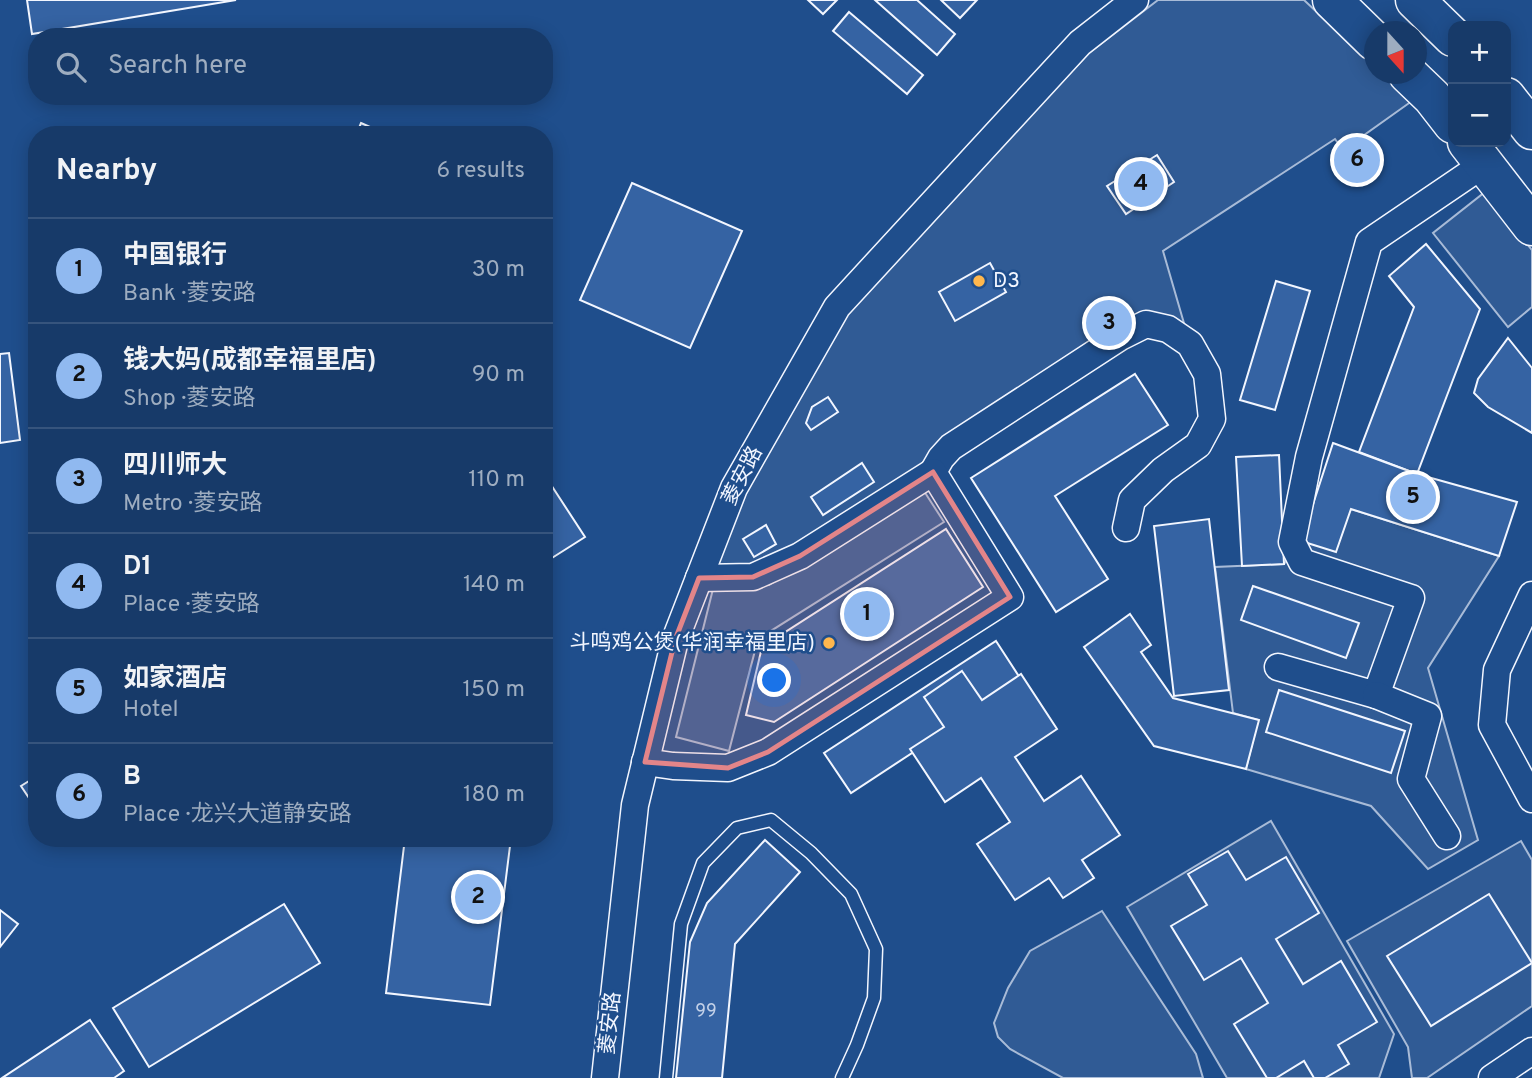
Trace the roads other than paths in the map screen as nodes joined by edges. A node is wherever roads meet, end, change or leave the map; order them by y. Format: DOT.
graph roads {
  1 [pos="1135,0"];
  2 [pos="1332,0"];
  3 [pos="1415,0"];
  4 [pos="1364,31"];
  5 [pos="1448,32"];
  6 [pos="1418,84"];
  7 [pos="1511,103"];
  8 [pos="1448,118"];
  9 [pos="1532,130"];
  10 [pos="1475,153"];
  11 [pos="1532,226"];
  12 [pos="933,472"];
  13 [pos="1126,528"];
  14 [pos="699,578"];
  15 [pos="1532,595"];
  16 [pos="1278,667"];
  17 [pos="1376,695"];
  18 [pos="645,762"];
  19 [pos="1532,799"];
  20 [pos="1447,836"];
  21 [pos="1532,1051"];
  22 [pos="605,1078"];
  23 [pos="666,1078"];
  24 [pos="842,1078"];
  25 [pos="1492,1078"];
  1 -- 14 [label="street, 菱安路"];
  2 -- 4 [label="main road"];
  3 -- 5 [label="main road"];
  6 -- 8 [label="main road"];
  7 -- 9 [label="main road"];
  10 -- 11 [label="main road"];
  10 -- 17 [label="street"];
  12 -- 13 [label="street"];
  12 -- 14 [label="street"];
  12 -- 18 [label="street"];
  14 -- 18 [label="street, 菱安路"];
  15 -- 19 [label="street"];
  16 -- 17 [label="street"];
  17 -- 20 [label="street"];
  18 -- 22 [label="street, 菱安路"];
  21 -- 25 [label="street"];
  23 -- 24 [label="lane"];
}
